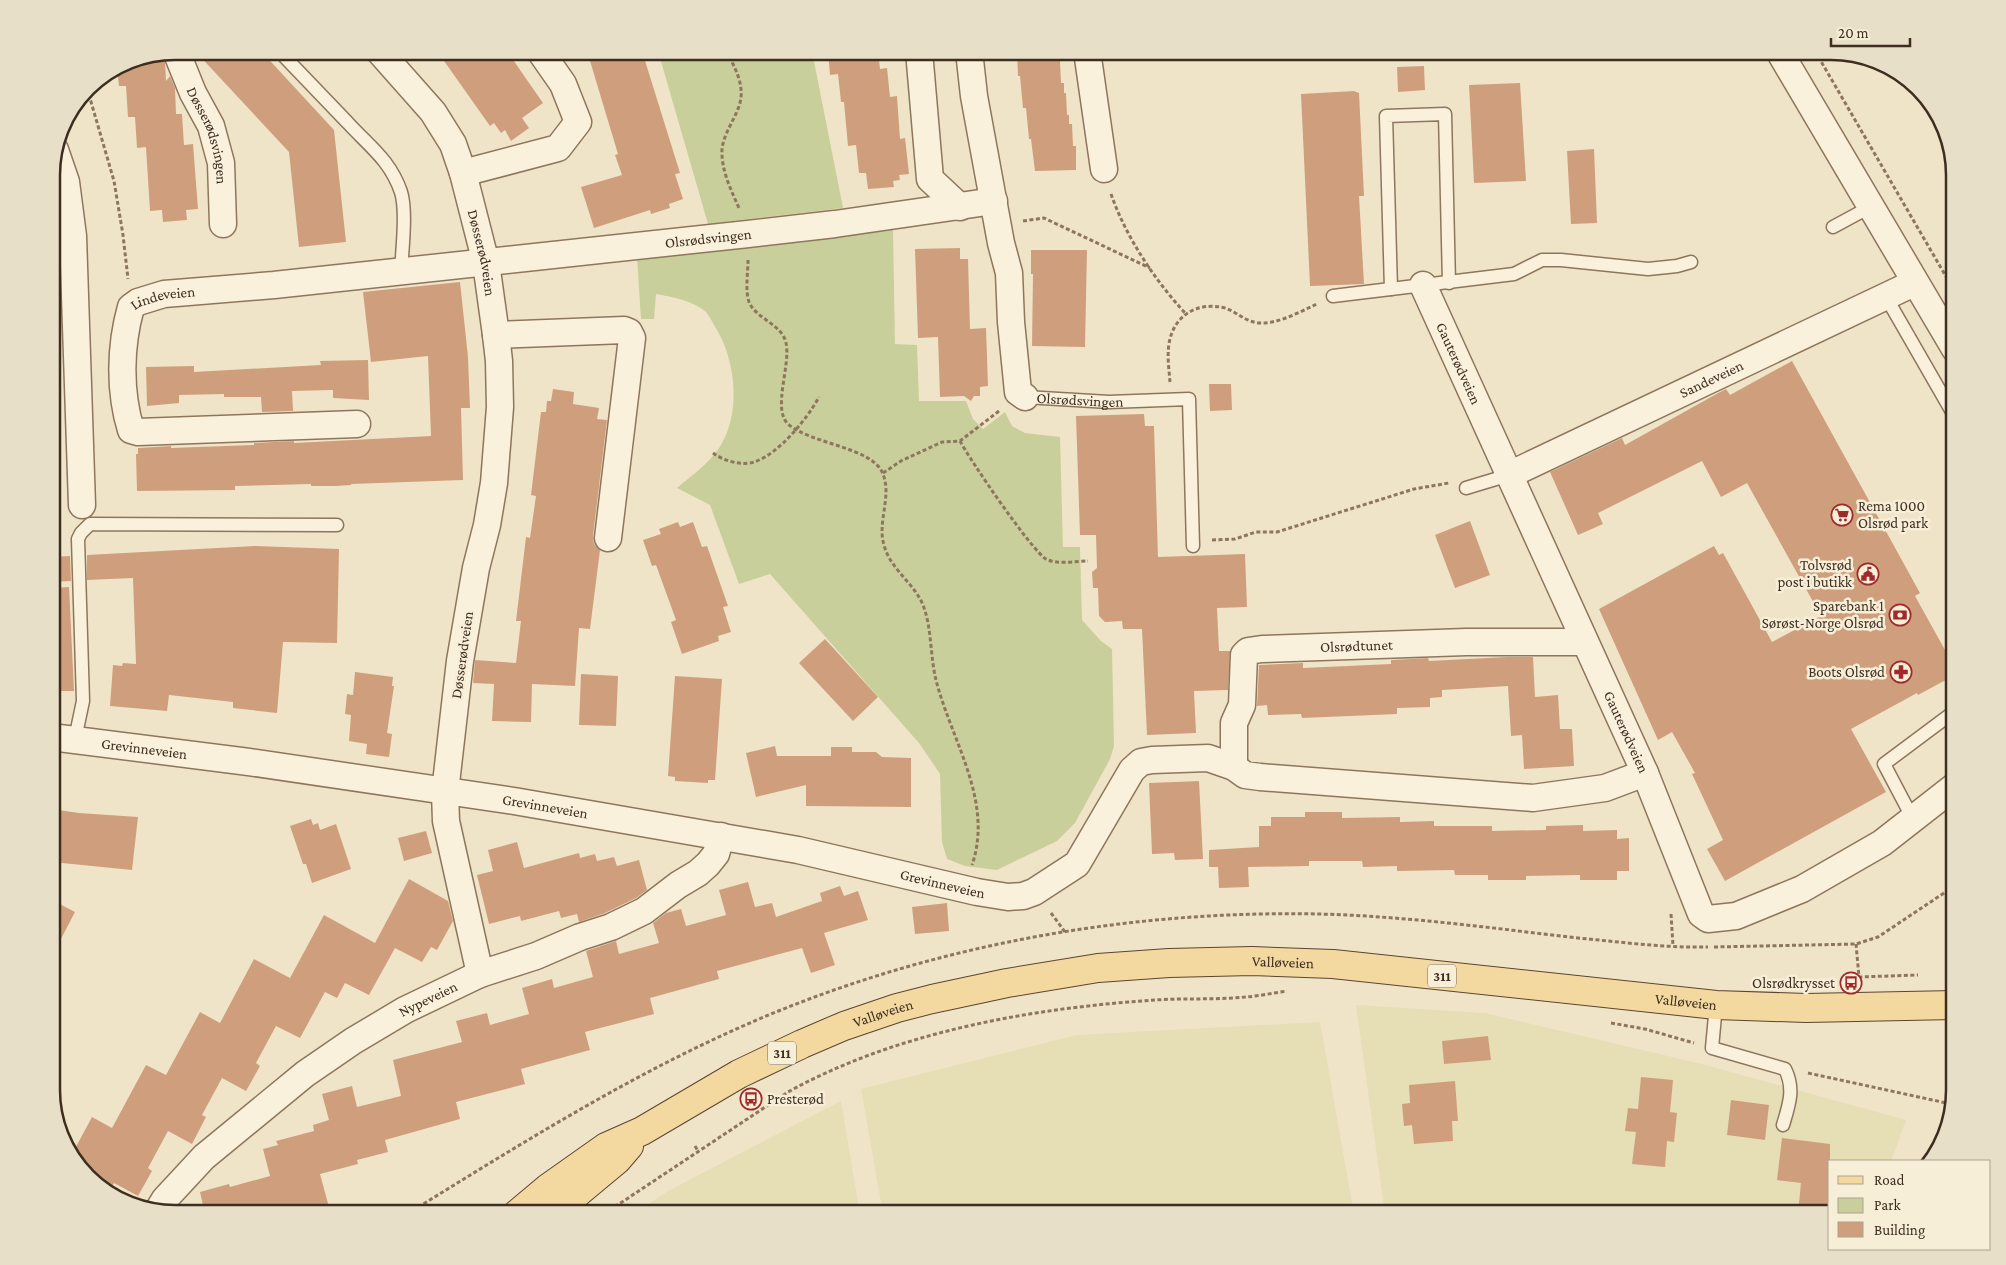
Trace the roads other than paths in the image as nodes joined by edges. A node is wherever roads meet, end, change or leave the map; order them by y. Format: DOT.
graph roads {
  1 [pos="180,60"];
  2 [pos="288,60"];
  3 [pos="388,60"];
  4 [pos="547,60"];
  5 [pos="920,60"];
  6 [pos="970,60"];
  7 [pos="1088,60"];
  8 [pos="1784,60"];
  9 [pos="60,164"];
  10 [pos="1104,169"];
  11 [pos="463,173"];
  12 [pos="960,207"];
  13 [pos="1870,207"];
  14 [pos="996,213"];
  15 [pos="223,224"];
  16 [pos="1833,227"];
  17 [pos="1691,262"];
  18 [pos="486,263"];
  19 [pos="401,272"];
  20 [pos="1449,283"];
  21 [pos="1914,283"];
  22 [pos="1423,286"];
  23 [pos="1391,290"];
  24 [pos="1333,296"];
  25 [pos="1886,297"];
  26 [pos="496,335"];
  27 [pos="1946,335"];
  28 [pos="1023,395"];
  29 [pos="1946,401"];
  30 [pos="357,424"];
  31 [pos="1508,475"];
  32 [pos="1466,488"];
  33 [pos="82,505"];
  34 [pos="337,525"];
  35 [pos="608,538"];
  36 [pos="1193,546"];
  37 [pos="1584,642"];
  38 [pos="1946,718"];
  39 [pos="63,738"];
  40 [pos="1234,767"];
  41 [pos="1645,773"];
  42 [pos="445,792"];
  43 [pos="1946,793"];
  44 [pos="1913,819"];
  45 [pos="721,836"];
  46 [pos="480,974"];
  47 [pos="1946,1004"];
  48 [pos="1716,1005"];
  49 [pos="1782,1125"];
  50 [pos="642,1131"];
  51 [pos="162,1204"];
  52 [pos="529,1205"];
  53 [pos="563,1205"];
  1 -- 15 [label="street, Døsserødsvingen"];
  2 -- 19 [label="lane"];
  3 -- 11 [label="street, Døsserødveien"];
  4 -- 11 [label="street"];
  5 -- 12 [label="street"];
  6 -- 14 [label="street, Olsrødsvingen"];
  7 -- 10 [label="street"];
  8 -- 13 [label="street"];
  9 -- 33 [label="street"];
  11 -- 18 [label="street, Døsserødveien"];
  12 -- 14 [label="street, Olsrødsvingen"];
  12 -- 18 [label="street, Olsrødsvingen"];
  13 -- 16 [label="lane"];
  13 -- 21 [label="street"];
  14 -- 28 [label="street, Olsrødsvingen"];
  17 -- 20 [label="lane"];
  18 -- 19 [label="street, Lindeveien"];
  18 -- 26 [label="street, Døsserødveien"];
  19 -- 30 [label="street, Lindeveien"];
  20 -- 22 [label="lane"];
  20 -- 23 [label="lane"];
  21 -- 25 [label="street, Sandeveien"];
  21 -- 27 [label="street"];
  22 -- 23 [label="lane"];
  22 -- 31 [label="street, Gauterødveien"];
  23 -- 24 [label="lane"];
  25 -- 29 [label="lane"];
  25 -- 31 [label="street, Sandeveien"];
  26 -- 35 [label="street"];
  26 -- 42 [label="street, Døsserødveien"];
  28 -- 36 [label="lane, Olsrødsvingen"];
  31 -- 32 [label="lane"];
  31 -- 37 [label="street, Gauterødveien"];
  34 -- 39 [label="lane"];
  37 -- 40 [label="street, Olsrødtunet"];
  37 -- 41 [label="street, Gauterødveien"];
  38 -- 44 [label="lane"];
  39 -- 42 [label="street, Grevinneveien"];
  40 -- 41 [label="street"];
  40 -- 45 [label="street, Grevinneveien"];
  41 -- 44 [label="street, Gauterødveien"];
  42 -- 45 [label="street, Grevinneveien"];
  42 -- 46 [label="street, Døsserødveien"];
  43 -- 44 [label="street, Gauterødveien"];
  45 -- 46 [label="street, Nypeveien"];
  46 -- 51 [label="street, Nypeveien"];
  47 -- 48 [label="main road, Valløveien / 311"];
  48 -- 49 [label="lane"];
  48 -- 50 [label="main road, Valløveien / 311"];
  50 -- 52 [label="main road, Valløveien / 311"];
  50 -- 53 [label="main road, Valløveien / 311"];
}
